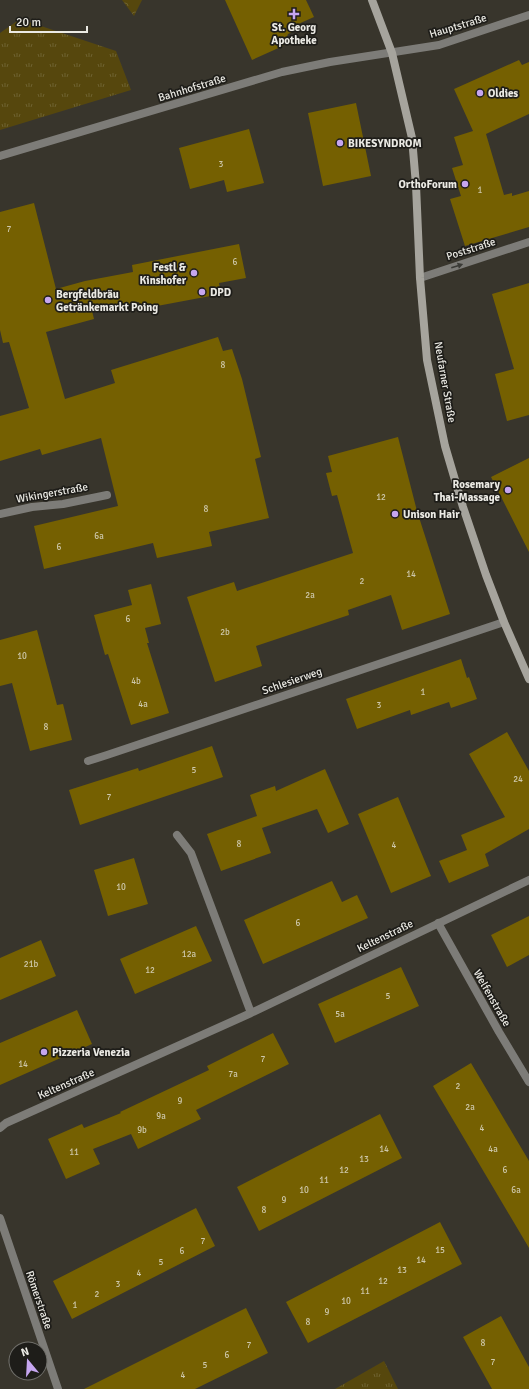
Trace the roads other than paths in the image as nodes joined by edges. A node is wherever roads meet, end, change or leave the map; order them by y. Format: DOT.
graph roads {
  1 [pos="372,0"];
  2 [pos="529,15"];
  3 [pos="392,53"];
  4 [pos="0,156"];
  5 [pos="529,242"];
  6 [pos="420,278"];
  7 [pos="107,494"];
  8 [pos="0,514"];
  9 [pos="504,622"];
  10 [pos="529,679"];
  11 [pos="88,761"];
  12 [pos="177,835"];
  13 [pos="529,880"];
  14 [pos="438,923"];
  15 [pos="251,1013"];
  16 [pos="529,1082"];
  17 [pos="0,1128"];
  18 [pos="0,1218"];
  19 [pos="58,1389"];
  1 -- 3 [label="street, Neufarner Straße"];
  2 -- 3 [label="street, Hauptstraße"];
  3 -- 4 [label="street, Bahnhofstraße"];
  3 -- 6 [label="street, Neufarner Straße"];
  6 -- 5 [label="street, Poststraße, one-way"];
  6 -- 9 [label="street, Neufarner Straße"];
  7 -- 8 [label="street, Wikingerstraße"];
  9 -- 10 [label="street, Neufarner Straße"];
  9 -- 11 [label="street, Schlesierweg"];
  12 -- 15 [label="street"];
  13 -- 14 [label="street, Keltenstraße"];
  14 -- 15 [label="street, Keltenstraße"];
  14 -- 16 [label="street, Welfenstraße"];
  15 -- 17 [label="street, Keltenstraße"];
  18 -- 19 [label="street, Römerstraße"];
}
